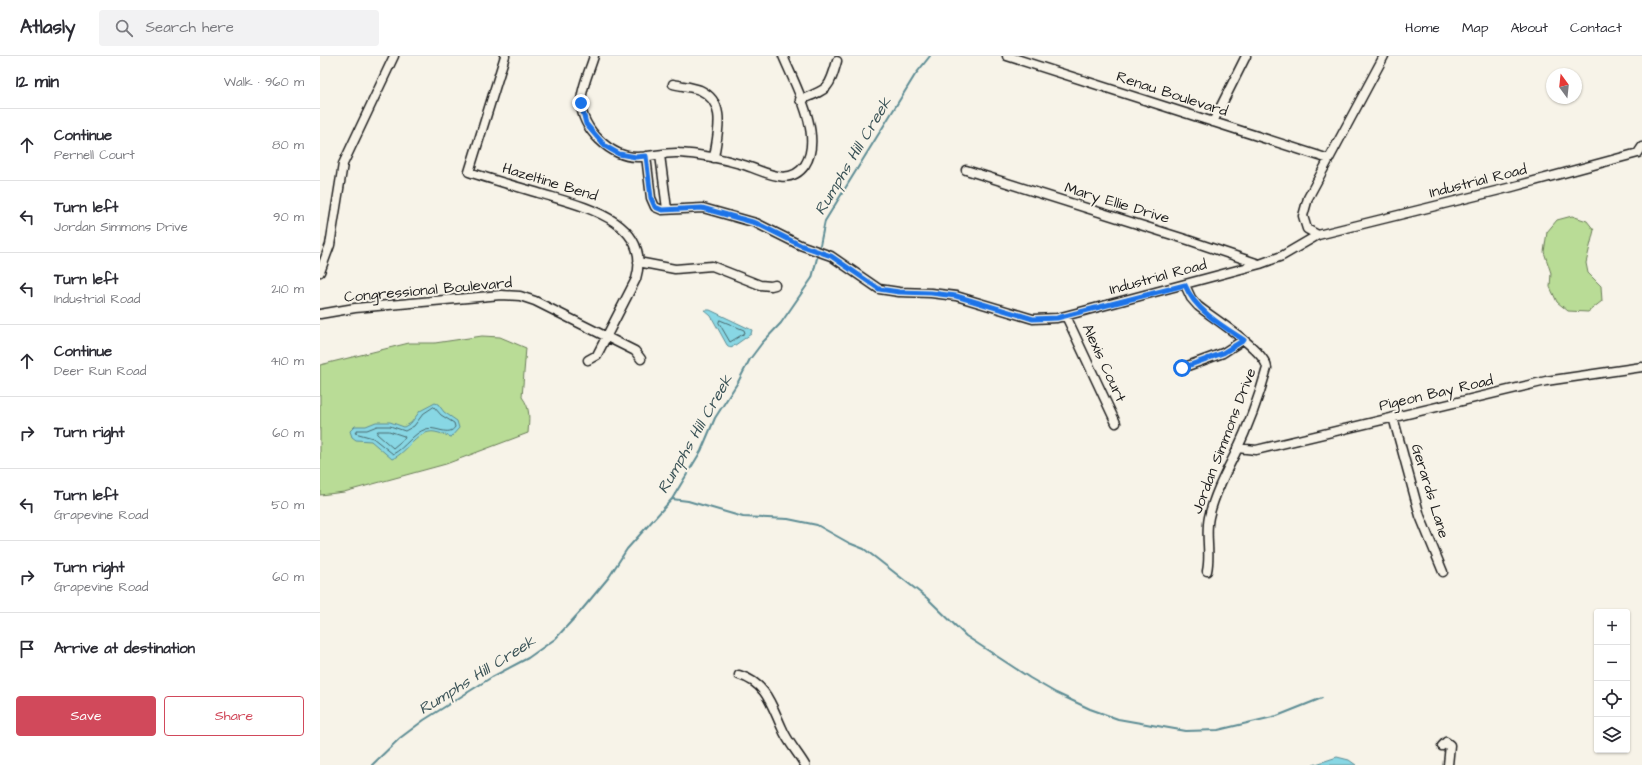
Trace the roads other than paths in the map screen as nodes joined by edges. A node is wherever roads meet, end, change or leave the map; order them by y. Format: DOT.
graph roads {
  1 [pos="394,56"];
  2 [pos="506,56"];
  3 [pos="594,56"];
  4 [pos="783,56"];
  5 [pos="1007,56"];
  6 [pos="1246,56"];
  7 [pos="1384,56"];
  8 [pos="837,61"];
  9 [pos="672,84"];
  10 [pos="800,100"];
  11 [pos="1213,122"];
  12 [pos="1642,147"];
  13 [pos="660,155"];
  14 [pos="646,156"];
  15 [pos="714,158"];
  16 [pos="1329,159"];
  17 [pos="966,170"];
  18 [pos="667,209"];
  19 [pos="1318,235"];
  20 [pos="638,262"];
  21 [pos="1260,264"];
  22 [pos="320,272"];
  23 [pos="775,285"];
  24 [pos="1185,285"];
  25 [pos="320,314"];
  26 [pos="1066,316"];
  27 [pos="607,336"];
  28 [pos="1244,340"];
  29 [pos="641,359"];
  30 [pos="588,360"];
  31 [pos="1642,367"];
  32 [pos="1182,368"];
  33 [pos="1393,417"];
  34 [pos="1116,423"];
  35 [pos="1237,448"];
  36 [pos="1207,571"];
  37 [pos="1443,572"];
  38 [pos="738,675"];
  39 [pos="1442,746"];
  40 [pos="805,765"];
  41 [pos="1448,765"];
  1 -- 22 [label="street"];
  2 -- 20 [label="street, Hazeltine Bend"];
  3 -- 14 [label="street"];
  4 -- 10 [label="street"];
  5 -- 11 [label="street, Renau Boulevard"];
  6 -- 11 [label="street"];
  7 -- 16 [label="street"];
  8 -- 10 [label="street"];
  9 -- 15 [label="street"];
  10 -- 15 [label="street"];
  11 -- 16 [label="street, Renau Boulevard"];
  12 -- 19 [label="street, Industrial Road"];
  13 -- 14 [label="street"];
  13 -- 15 [label="street"];
  13 -- 18 [label="street"];
  14 -- 18 [label="street"];
  16 -- 19 [label="street"];
  17 -- 21 [label="street, Mary Ellie Drive"];
  18 -- 26 [label="street, Industrial Road"];
  19 -- 21 [label="street, Industrial Road"];
  20 -- 23 [label="street"];
  20 -- 27 [label="street, Hazeltine Bend"];
  21 -- 24 [label="street, Industrial Road"];
  24 -- 26 [label="street, Industrial Road"];
  24 -- 28 [label="street, Jordan Simmons Drive"];
  25 -- 27 [label="street, Congressional Boulevard"];
  26 -- 34 [label="street, Alexis Court"];
  27 -- 29 [label="street, Congressional Boulevard"];
  27 -- 30 [label="street, Hazeltine Bend"];
  28 -- 32 [label="street"];
  28 -- 35 [label="street, Jordan Simmons Drive"];
  31 -- 33 [label="street, Pigeon Bay Road"];
  33 -- 35 [label="street, Pigeon Bay Road"];
  33 -- 37 [label="street, Gerards Lane"];
  35 -- 36 [label="street, Jordan Simmons Drive"];
  38 -- 40 [label="street"];
  39 -- 41 [label="street"];
}
